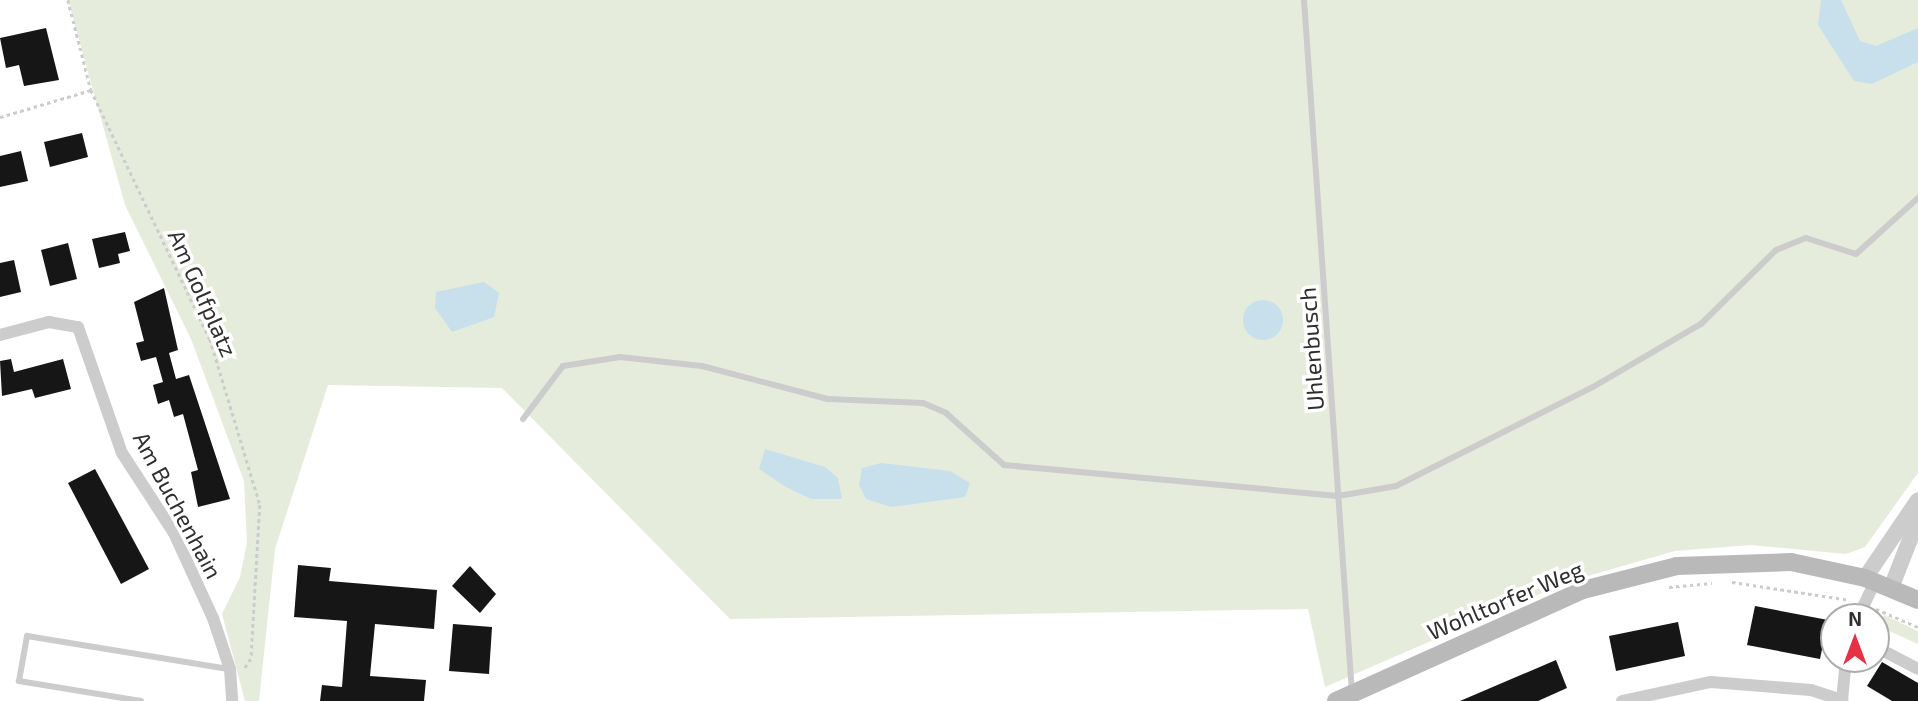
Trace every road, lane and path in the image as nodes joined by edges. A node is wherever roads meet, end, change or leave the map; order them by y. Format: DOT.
graph roads {
  1 [pos="68,0"];
  2 [pos="1304,0"];
  3 [pos="91,90"];
  4 [pos="0,117"];
  5 [pos="1918,198"];
  6 [pos="0,335"];
  7 [pos="523,419"];
  8 [pos="1338,496"];
  9 [pos="1918,500"];
  10 [pos="1918,519"];
  11 [pos="1911,542"];
  12 [pos="1918,564"];
  13 [pos="1727,582"];
  14 [pos="1715,583"];
  15 [pos="1877,583"];
  16 [pos="1656,588"];
  17 [pos="1918,600"];
  18 [pos="1857,603"];
  19 [pos="1864,603"];
  20 [pos="1898,607"];
  21 [pos="1918,627"];
  22 [pos="1890,654"];
  23 [pos="230,669"];
  24 [pos="1918,669"];
  25 [pos="1845,673"];
  26 [pos="232,695"];
  27 [pos="1344,698"];
  28 [pos="141,701"];
  29 [pos="1622,701"];
  30 [pos="1842,701"];
  1 -- 3 [label="path, Am Golfplatz"];
  2 -- 8 [label="lane, Uhlenbusch"];
  3 -- 4 [label="path"];
  3 -- 26 [label="path, Am Golfplatz"];
  5 -- 8 [label="lane"];
  6 -- 23 [label="street, Am Buchenhain"];
  7 -- 8 [label="lane"];
  8 -- 27 [label="lane, Uhlenbusch"];
  9 -- 15 [label="street"];
  10 -- 11 [label="street"];
  11 -- 12 [label="street"];
  11 -- 15 [label="street"];
  13 -- 18 [label="path"];
  14 -- 16 [label="path"];
  15 -- 17 [label="main road, Wohltorfer Weg"];
  15 -- 19 [label="street"];
  15 -- 27 [label="main road, Wohltorfer Weg"];
  20 -- 21 [label="path"];
  22 -- 24 [label="street"];
  23 -- 26 [label="street, Am Buchenhain"];
  23 -- 28 [label="lane"];
  25 -- 30 [label="street"];
  29 -- 30 [label="street"];
}
